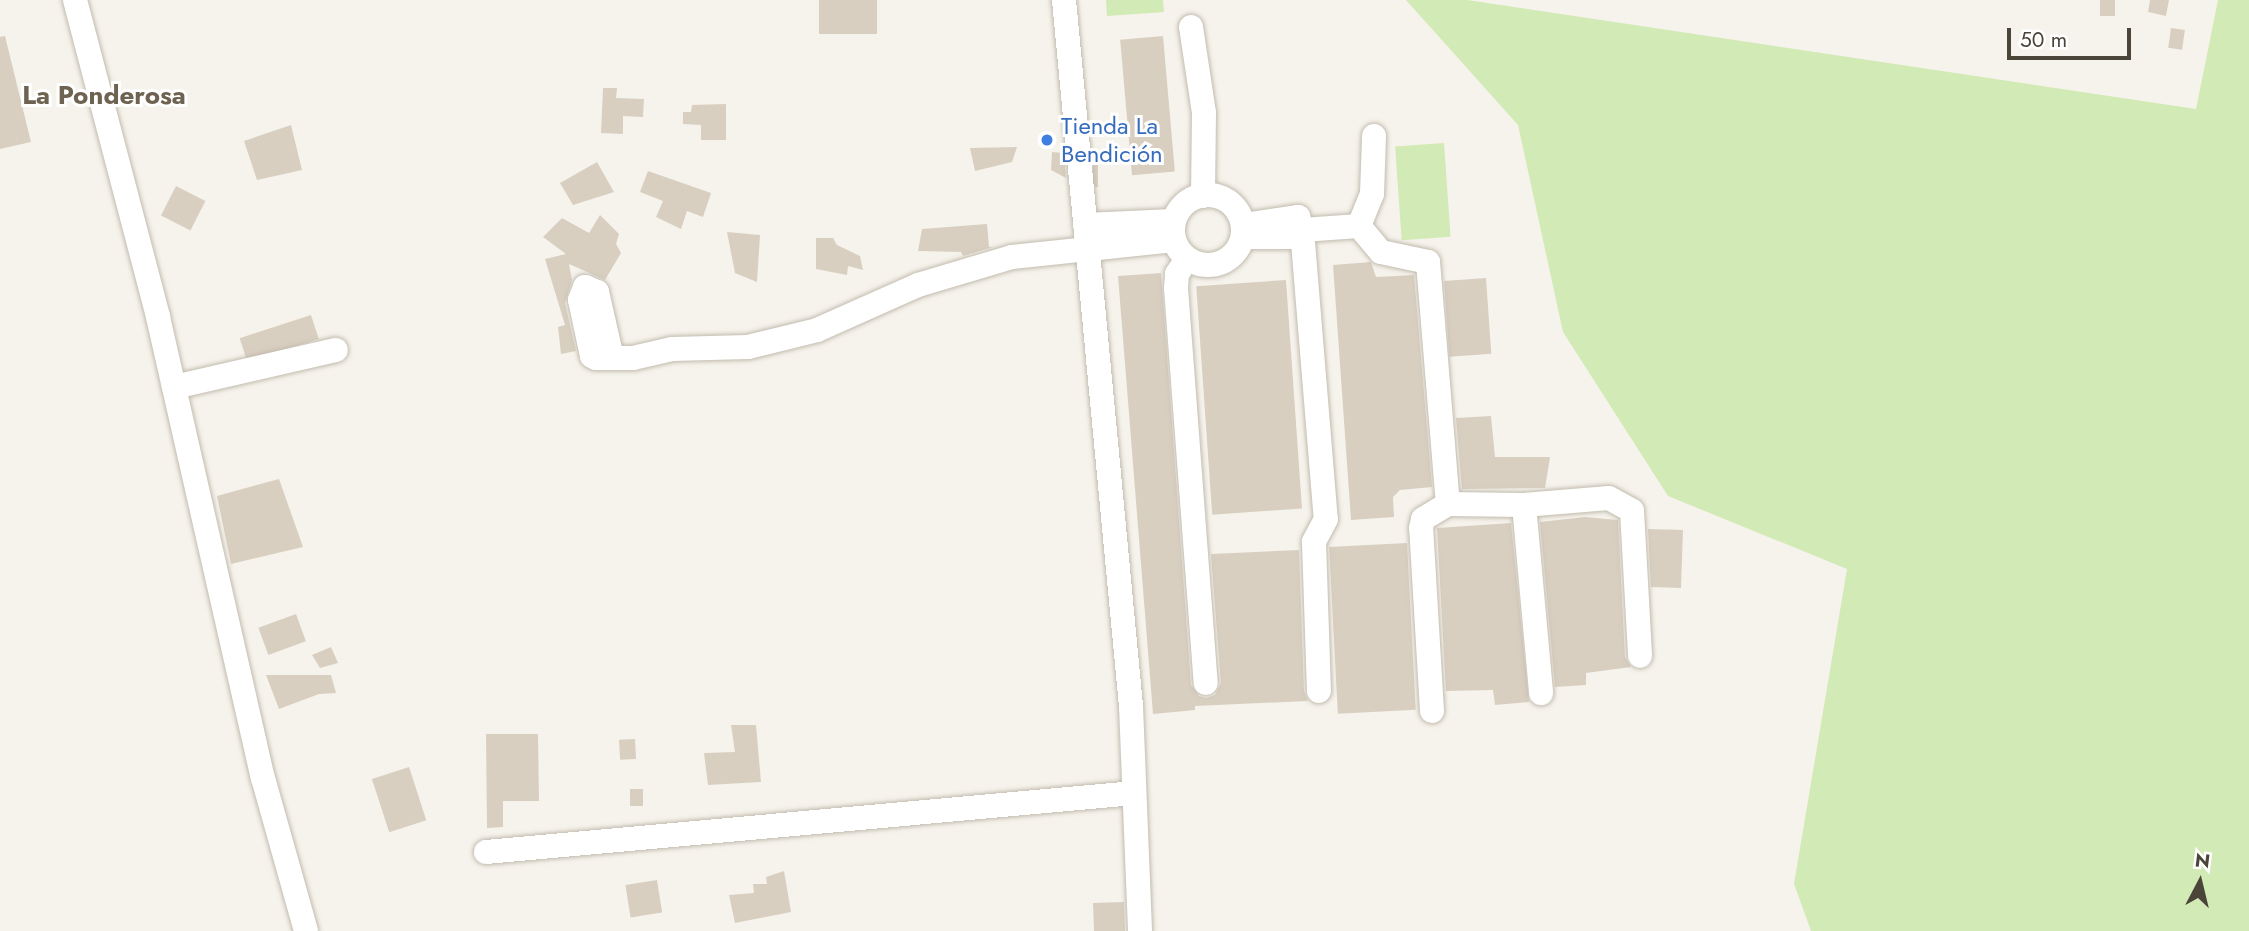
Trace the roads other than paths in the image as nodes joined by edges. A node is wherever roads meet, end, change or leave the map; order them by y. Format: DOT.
graph roads {
  1 [pos="75,0"];
  2 [pos="1064,0"];
  3 [pos="1191,27"];
  4 [pos="1374,136"];
  5 [pos="1203,196"];
  6 [pos="1359,226"];
  7 [pos="1302,230"];
  8 [pos="1243,231"];
  9 [pos="1086,236"];
  10 [pos="1178,240"];
  11 [pos="336,350"];
  12 [pos="611,358"];
  13 [pos="174,387"];
  14 [pos="1448,504"];
  15 [pos="1524,505"];
  16 [pos="1640,656"];
  17 [pos="1206,684"];
  18 [pos="1319,691"];
  19 [pos="1541,693"];
  20 [pos="1432,711"];
  21 [pos="1135,793"];
  22 [pos="486,852"];
  23 [pos="306,931"];
  24 [pos="1140,931"];
  1 -- 13 [label="street"];
  2 -- 9 [label="street"];
  3 -- 5 [label="street"];
  4 -- 6 [label="street"];
  5 -- 8 [label="street"];
  5 -- 10 [label="street"];
  6 -- 7 [label="street"];
  6 -- 14 [label="street"];
  7 -- 8 [label="street"];
  7 -- 18 [label="street"];
  8 -- 10 [label="street"];
  9 -- 10 [label="street"];
  9 -- 12 [label="street"];
  9 -- 21 [label="street"];
  10 -- 17 [label="street"];
  11 -- 13 [label="street"];
  13 -- 23 [label="street"];
  14 -- 15 [label="street"];
  14 -- 20 [label="street"];
  15 -- 16 [label="street"];
  15 -- 19 [label="street"];
  21 -- 22 [label="street"];
  21 -- 24 [label="street"];
}
